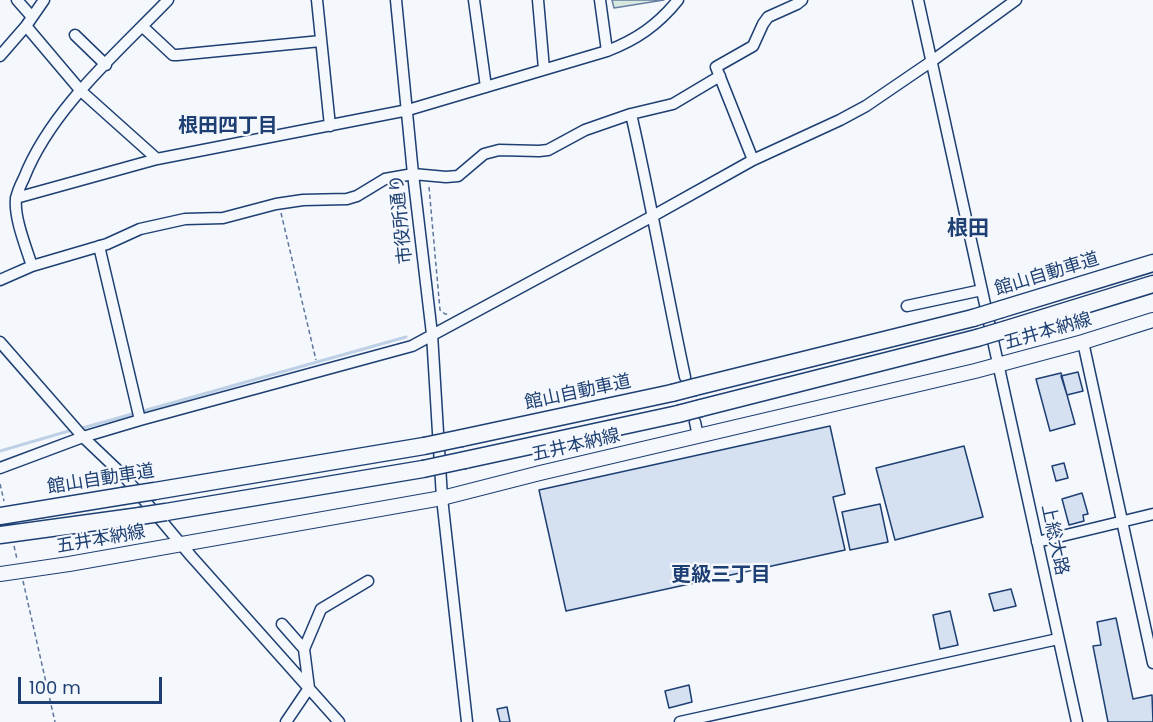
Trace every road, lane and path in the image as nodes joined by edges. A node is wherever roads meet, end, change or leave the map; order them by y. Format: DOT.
graph roads {
  1 [pos="17,0"];
  2 [pos="44,0"];
  3 [pos="168,0"];
  4 [pos="317,0"];
  5 [pos="396,0"];
  6 [pos="474,0"];
  7 [pos="538,0"];
  8 [pos="600,0"];
  9 [pos="678,0"];
  10 [pos="802,0"];
  11 [pos="918,0"];
  12 [pos="1016,0"];
  13 [pos="29,21"];
  14 [pos="143,27"];
  15 [pos="75,35"];
  16 [pos="321,41"];
  17 [pos="607,51"];
  18 [pos="0,56"];
  19 [pos="932,61"];
  20 [pos="106,65"];
  21 [pos="544,69"];
  22 [pos="720,76"];
  23 [pos="486,87"];
  24 [pos="81,91"];
  25 [pos="408,110"];
  26 [pos="631,114"];
  27 [pos="330,126"];
  28 [pos="157,159"];
  29 [pos="753,160"];
  30 [pos="413,174"];
  31 [pos="429,185"];
  32 [pos="16,198"];
  33 [pos="279,203"];
  34 [pos="651,218"];
  35 [pos="99,246"];
  36 [pos="1153,262"];
  37 [pos="32,266"];
  38 [pos="0,280"];
  39 [pos="1153,284"];
  40 [pos="982,290"];
  41 [pos="908,306"];
  42 [pos="450,314"];
  43 [pos="1153,320"];
  44 [pos="432,334"];
  45 [pos="0,342"];
  46 [pos="1083,342"];
  47 [pos="998,365"];
  48 [pos="319,371"];
  49 [pos="690,382"];
  50 [pos="140,420"];
  51 [pos="698,422"];
  52 [pos="83,437"];
  53 [pos="0,468"];
  54 [pos="442,498"];
  55 [pos="1153,514"];
  56 [pos="0,516"];
  57 [pos="1121,520"];
  58 [pos="0,535"];
  59 [pos="1037,542"];
  60 [pos="181,545"];
  61 [pos="20,571"];
  62 [pos="0,574"];
  63 [pos="368,581"];
  64 [pos="282,624"];
  65 [pos="1058,639"];
  66 [pos="304,649"];
  67 [pos="1153,663"];
  68 [pos="309,688"];
  69 [pos="55,722"];
  70 [pos="286,722"];
  71 [pos="339,722"];
  72 [pos="467,722"];
  73 [pos="680,722"];
  74 [pos="1077,722"];
  1 -- 13 [label="street"];
  2 -- 13 [label="street"];
  3 -- 14 [label="street"];
  4 -- 16 [label="street"];
  5 -- 25 [label="street, 市役所通り"];
  6 -- 23 [label="street"];
  7 -- 21 [label="street"];
  8 -- 17 [label="street"];
  9 -- 17 [label="street"];
  10 -- 22 [label="street"];
  11 -- 19 [label="street, 上総大路"];
  12 -- 19 [label="street"];
  13 -- 18 [label="street"];
  13 -- 24 [label="street"];
  14 -- 16 [label="street"];
  14 -- 20 [label="street"];
  15 -- 20 [label="street"];
  16 -- 27 [label="street"];
  17 -- 21 [label="street"];
  19 -- 29 [label="street"];
  19 -- 40 [label="street, 上総大路"];
  20 -- 24 [label="street"];
  21 -- 23 [label="street"];
  22 -- 26 [label="street"];
  22 -- 29 [label="street"];
  23 -- 25 [label="street"];
  24 -- 28 [label="street"];
  24 -- 32 [label="street"];
  25 -- 27 [label="street"];
  25 -- 30 [label="street, 市役所通り"];
  26 -- 30 [label="street"];
  26 -- 34 [label="street"];
  27 -- 28 [label="street"];
  28 -- 32 [label="street"];
  29 -- 34 [label="street"];
  30 -- 33 [label="street"];
  30 -- 44 [label="street, 市役所通り"];
  31 -- 42 [label="path"];
  32 -- 37 [label="street"];
  33 -- 35 [label="street"];
  33 -- 48 [label="path"];
  34 -- 44 [label="street"];
  34 -- 49 [label="street"];
  35 -- 37 [label="street"];
  35 -- 50 [label="street"];
  36 -- 49 [label="highway, 館山自動車道, bridge"];
  37 -- 38 [label="street"];
  39 -- 51 [label="highway, bridge"];
  40 -- 41 [label="street"];
  40 -- 47 [label="street, 上総大路"];
  43 -- 46 [label="main road, 五井本納線"];
  44 -- 48 [label="street"];
  44 -- 54 [label="street, 市役所通り"];
  45 -- 52 [label="street"];
  46 -- 47 [label="main road, 五井本納線"];
  46 -- 57 [label="street"];
  47 -- 51 [label="main road, 五井本納線"];
  47 -- 59 [label="street, 上総大路"];
  48 -- 50 [label="street"];
  49 -- 56 [label="highway, 館山自動車道, bridge"];
  50 -- 52 [label="street"];
  51 -- 54 [label="main road, 五井本納線"];
  51 -- 58 [label="highway, bridge"];
  52 -- 53 [label="street"];
  52 -- 60 [label="street"];
  54 -- 60 [label="main road, 五井本納線"];
  54 -- 72 [label="street"];
  55 -- 57 [label="street"];
  57 -- 59 [label="street"];
  57 -- 67 [label="street"];
  59 -- 65 [label="street, 上総大路"];
  60 -- 61 [label="main road, 五井本納線"];
  60 -- 68 [label="street"];
  61 -- 62 [label="main road, 五井本納線"];
  61 -- 69 [label="path"];
  63 -- 66 [label="street"];
  64 -- 66 [label="street"];
  65 -- 73 [label="street"];
  65 -- 74 [label="street, 上総大路"];
  66 -- 68 [label="street"];
  68 -- 70 [label="street"];
  68 -- 71 [label="street"];
}
